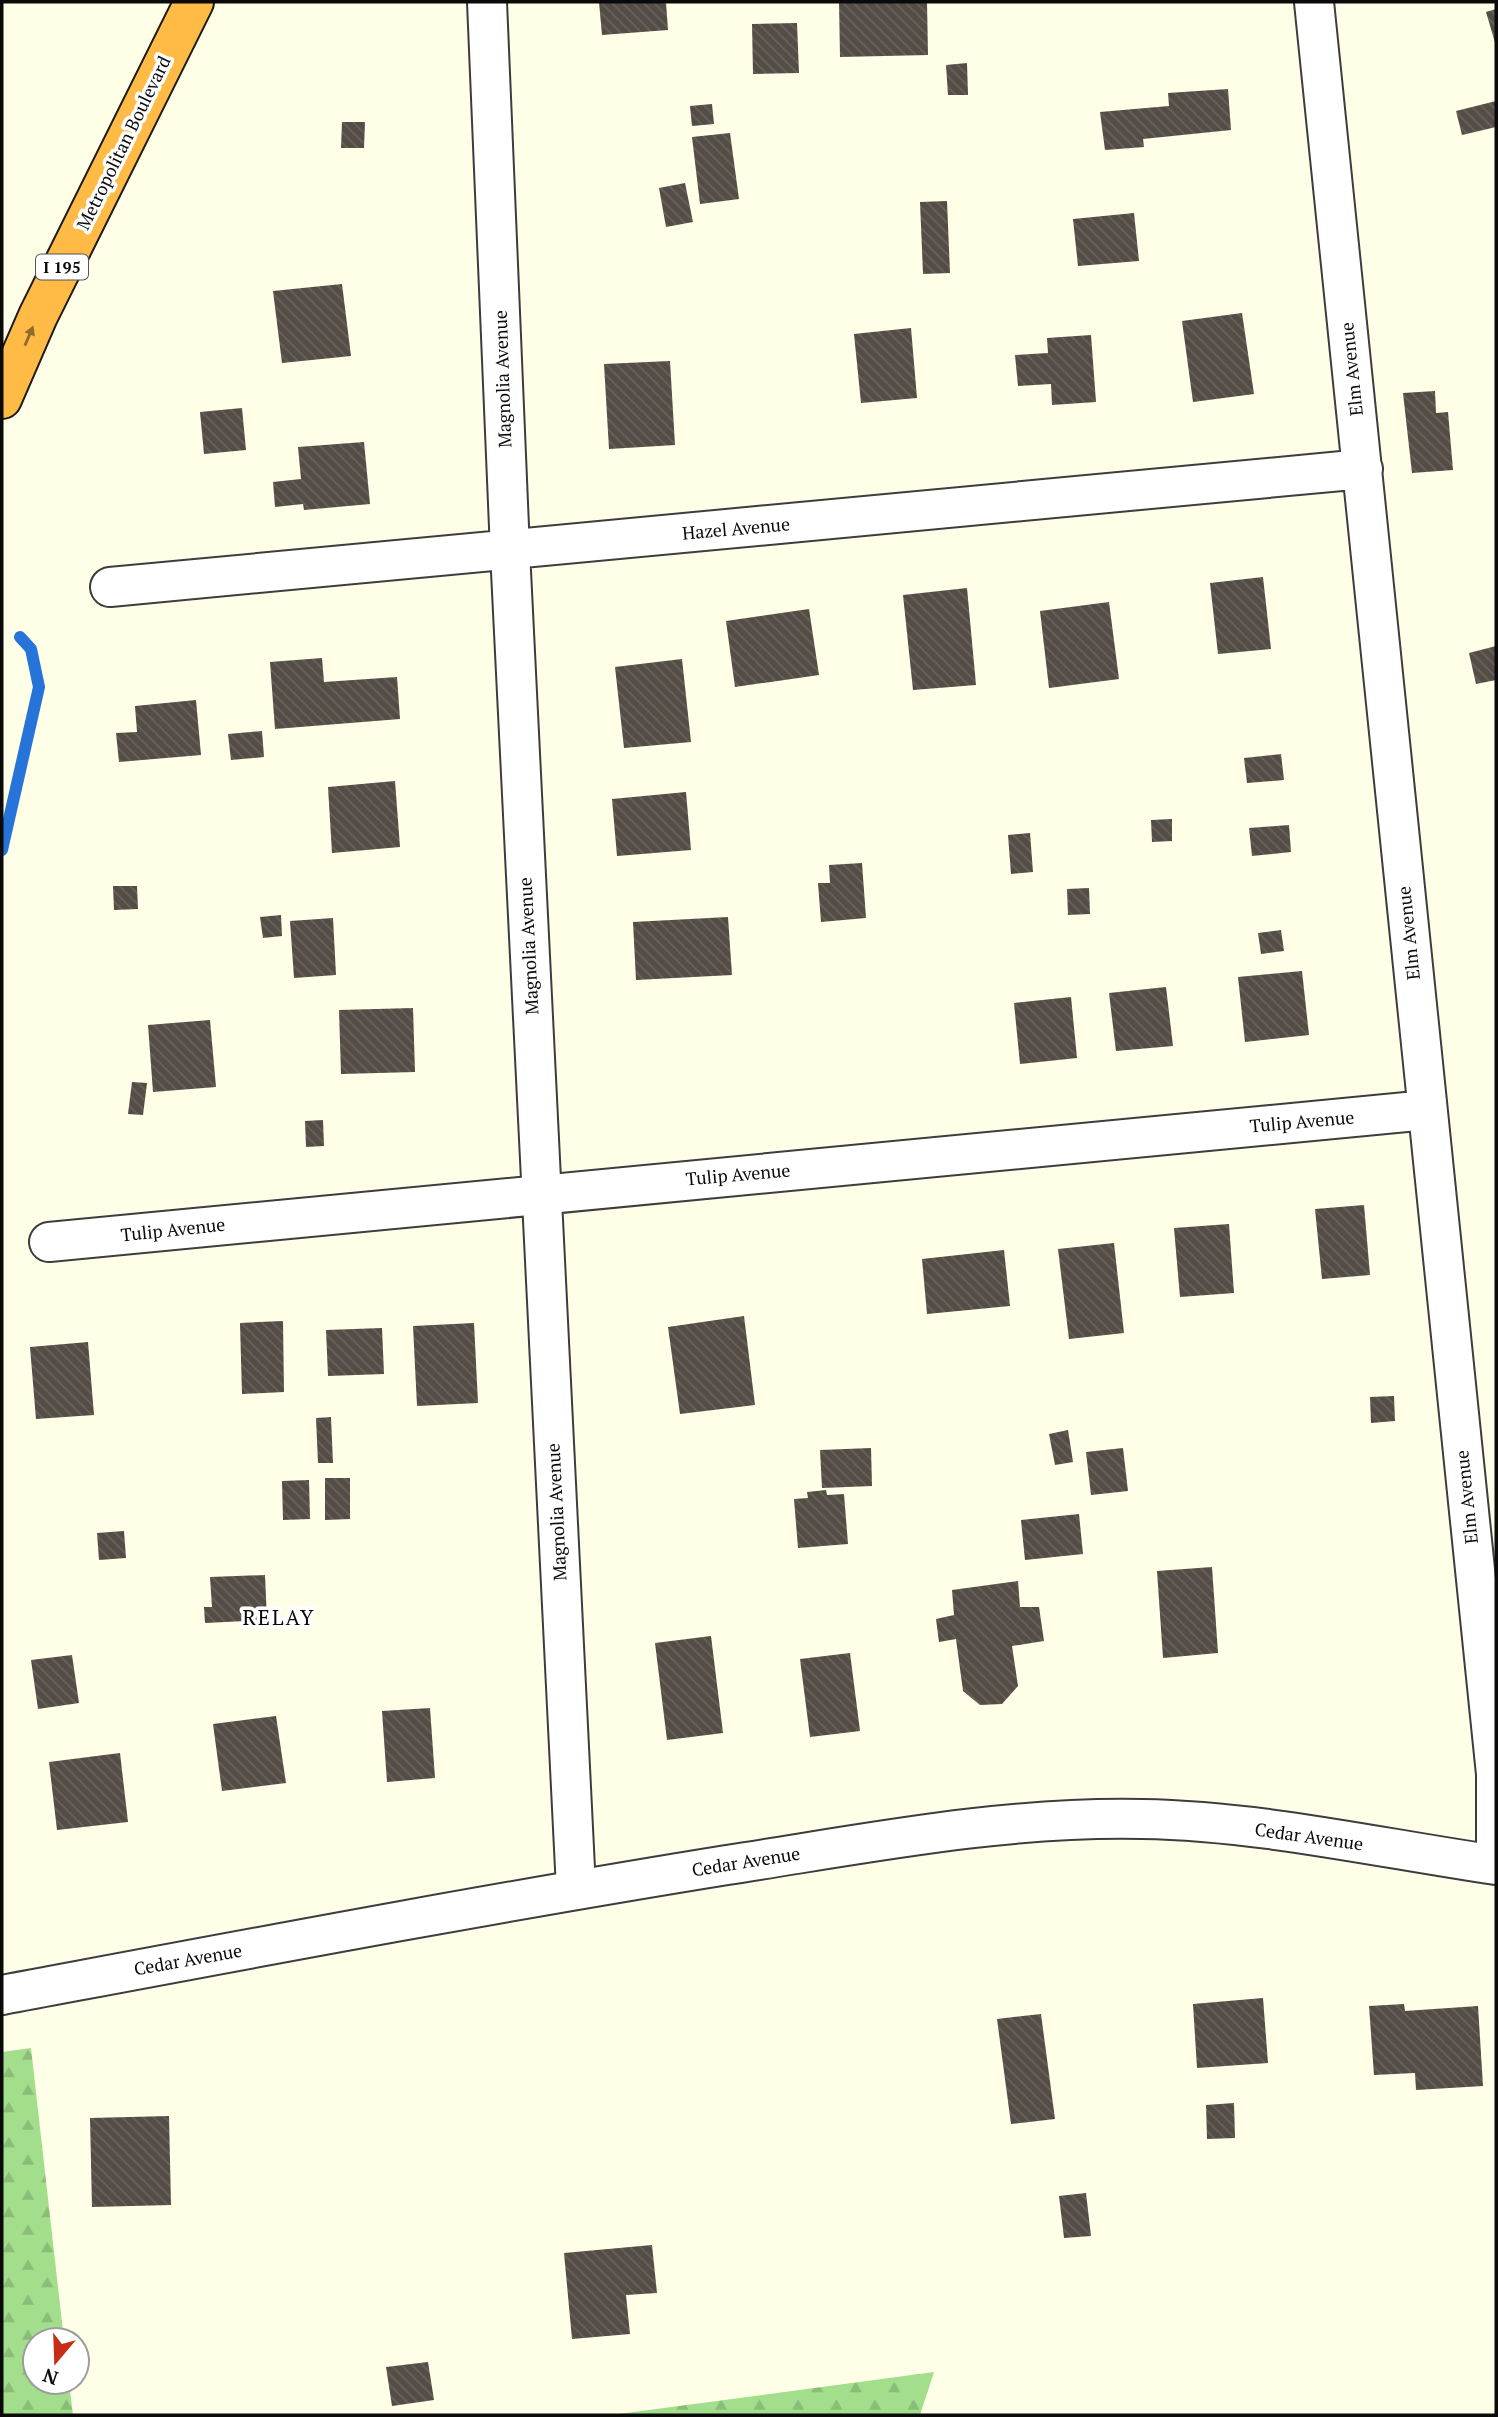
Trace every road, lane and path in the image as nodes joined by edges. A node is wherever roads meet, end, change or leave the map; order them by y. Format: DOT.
graph roads {
  1 [pos="194,2"];
  2 [pos="207,2"];
  3 [pos="487,2"];
  4 [pos="1314,2"];
  5 [pos="127,138"];
  6 [pos="2,399"];
  7 [pos="1363,469"];
  8 [pos="510,551"];
  9 [pos="110,587"];
  10 [pos="1427,1110"];
  11 [pos="542,1194"];
  12 [pos="49,1242"];
  13 [pos="1496,1865"];
  14 [pos="576,1889"];
  15 [pos="2,1995"];
  1 -- 5 [label="highway, Metropolitan Boulevard / I 195"];
  2 -- 5 [label="highway"];
  3 -- 8 [label="street, Magnolia Avenue"];
  4 -- 7 [label="street, Elm Avenue"];
  6 -- 5 [label="highway, Metropolitan Boulevard / I 195, one-way"];
  7 -- 8 [label="street, Hazel Avenue"];
  7 -- 10 [label="street, Elm Avenue"];
  8 -- 9 [label="street, Hazel Avenue"];
  8 -- 11 [label="street, Magnolia Avenue"];
  10 -- 11 [label="street, Tulip Avenue"];
  10 -- 13 [label="street, Elm Avenue"];
  11 -- 12 [label="street, Tulip Avenue"];
  11 -- 14 [label="street, Magnolia Avenue"];
  13 -- 14 [label="street, Cedar Avenue"];
  14 -- 15 [label="street, Cedar Avenue"];
}
